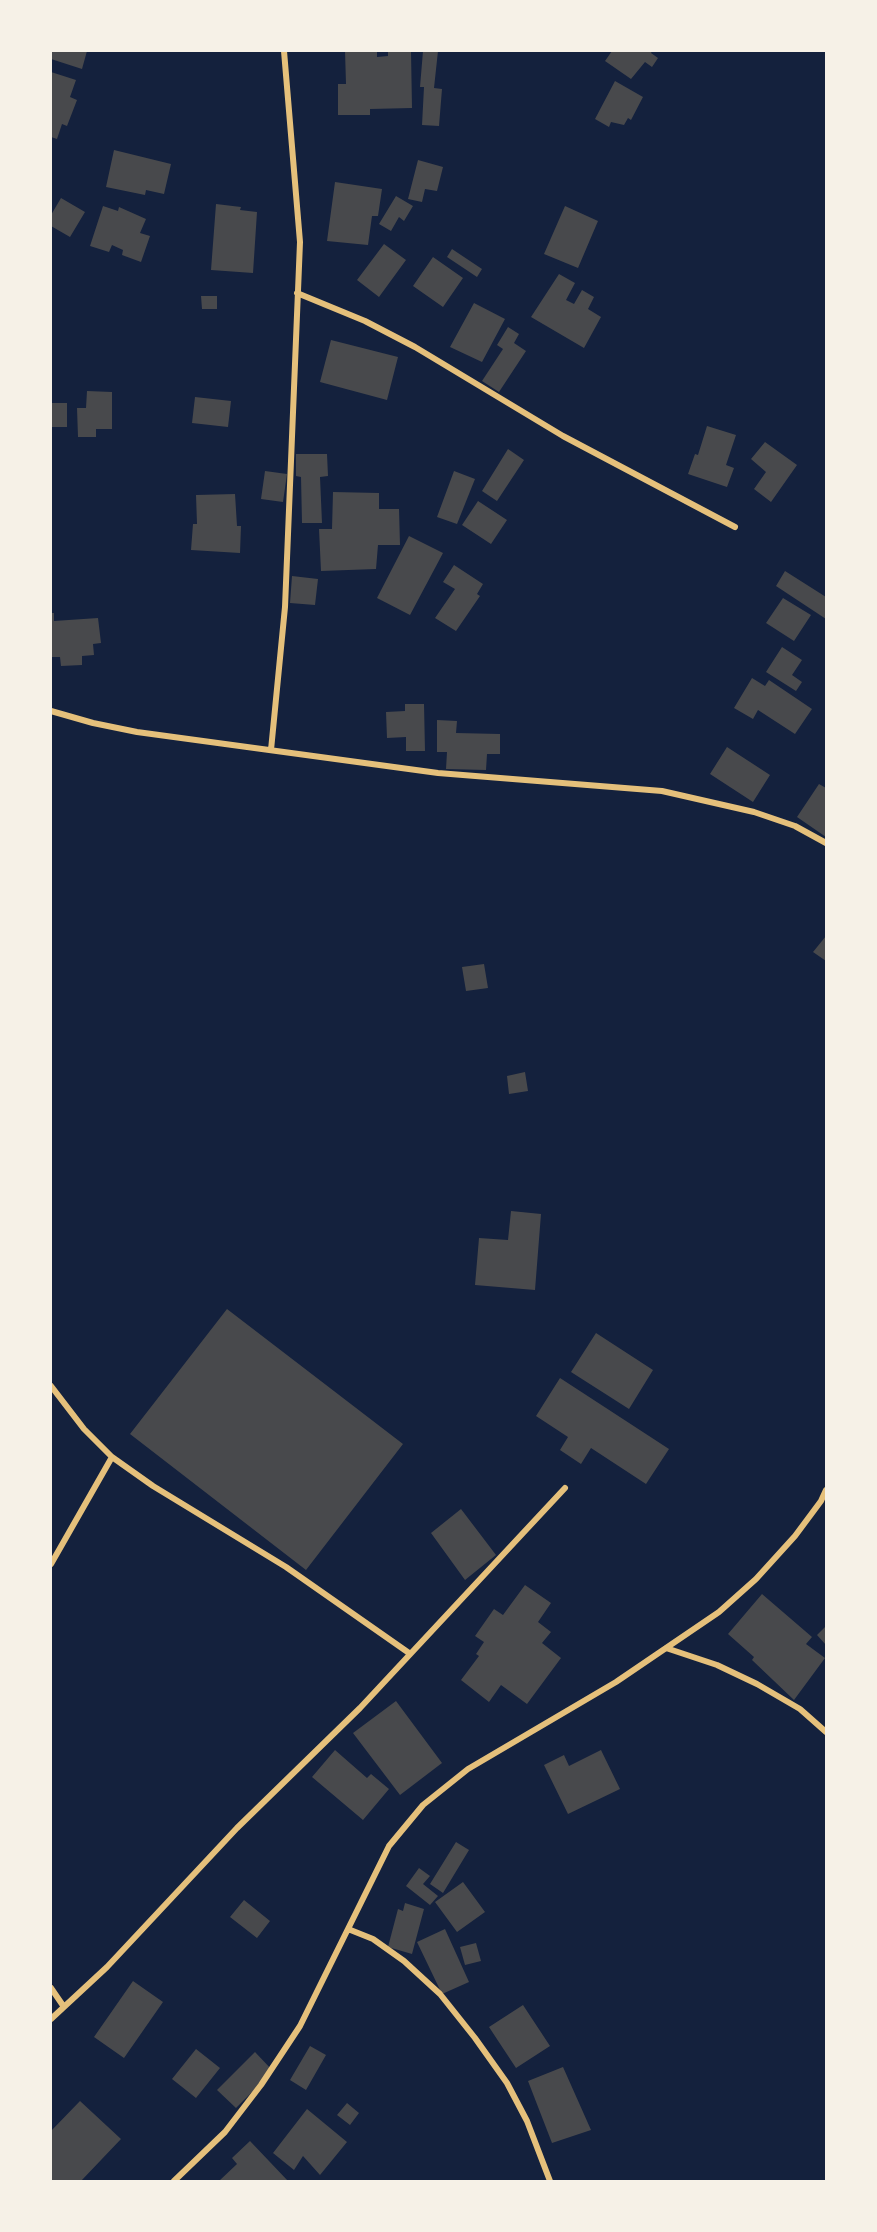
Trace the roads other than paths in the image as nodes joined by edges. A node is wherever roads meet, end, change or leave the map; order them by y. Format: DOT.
graph roads {
  1 [pos="284,51"];
  2 [pos="297,293"];
  3 [pos="735,527"];
  4 [pos="51,711"];
  5 [pos="271,750"];
  6 [pos="826,843"];
  7 [pos="51,1386"];
  8 [pos="112,1457"];
  9 [pos="565,1488"];
  10 [pos="826,1490"];
  11 [pos="51,1564"];
  12 [pos="666,1648"];
  13 [pos="409,1653"];
  14 [pos="826,1732"];
  15 [pos="348,1929"];
  16 [pos="51,1988"];
  17 [pos="64,2007"];
  18 [pos="51,2019"];
  19 [pos="174,2181"];
  20 [pos="550,2181"];
  1 -- 2 [label="street"];
  2 -- 3 [label="street"];
  2 -- 5 [label="street"];
  4 -- 5 [label="street"];
  5 -- 6 [label="street"];
  7 -- 8 [label="street"];
  8 -- 11 [label="street"];
  8 -- 13 [label="street"];
  9 -- 13 [label="street"];
  10 -- 12 [label="street"];
  12 -- 14 [label="street"];
  12 -- 15 [label="street"];
  13 -- 17 [label="street"];
  15 -- 19 [label="street"];
  15 -- 20 [label="street"];
  16 -- 17 [label="street"];
  17 -- 18 [label="street"];
}
